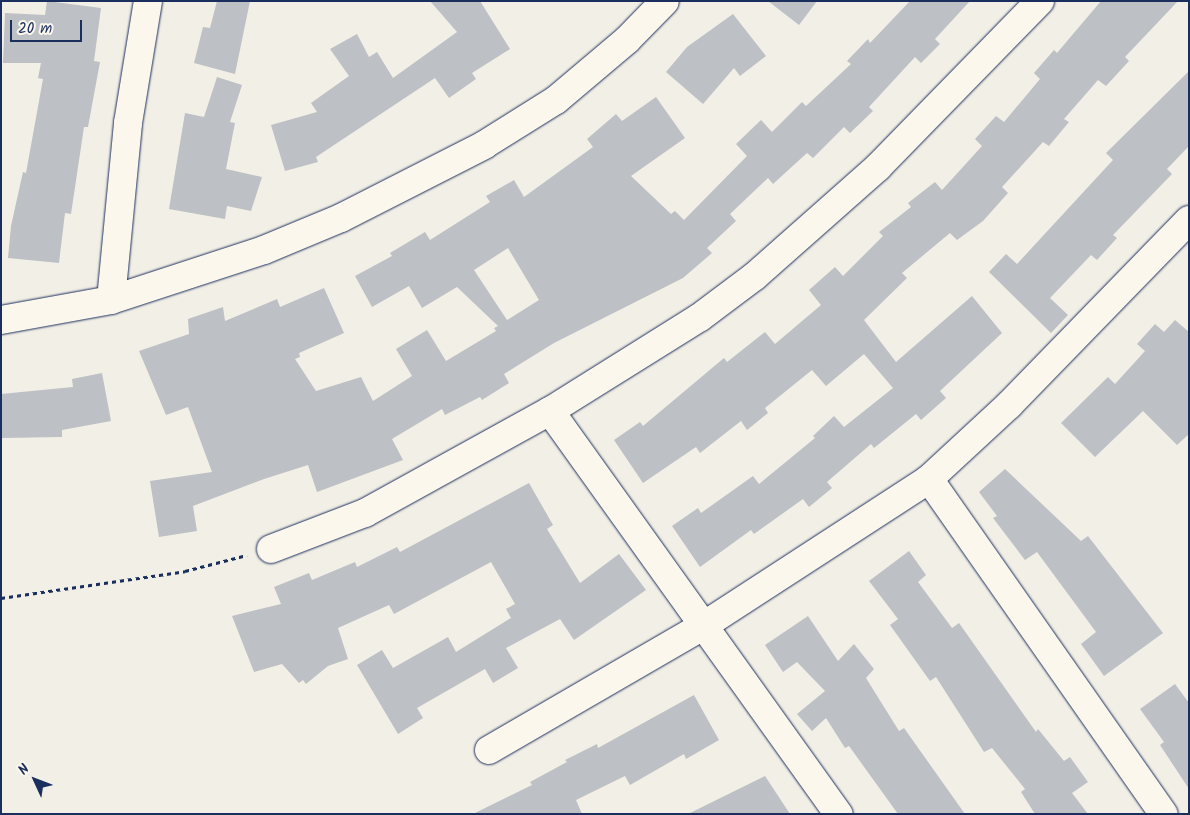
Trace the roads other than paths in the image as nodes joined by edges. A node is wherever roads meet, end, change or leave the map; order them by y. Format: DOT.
graph roads {
  1 [pos="148,1"];
  2 [pos="665,1"];
  3 [pos="1040,1"];
  4 [pos="1189,220"];
  5 [pos="111,300"];
  6 [pos="1,320"];
  7 [pos="550,411"];
  8 [pos="929,479"];
  9 [pos="271,549"];
  10 [pos="703,626"];
  11 [pos="489,750"];
  12 [pos="839,814"];
  13 [pos="1164,814"];
  1 -- 5 [label="street"];
  2 -- 5 [label="street"];
  3 -- 7 [label="street"];
  4 -- 8 [label="street"];
  5 -- 6 [label="street"];
  7 -- 9 [label="street"];
  7 -- 10 [label="street"];
  8 -- 10 [label="street"];
  8 -- 13 [label="street"];
  10 -- 11 [label="street"];
  10 -- 12 [label="street"];
}
